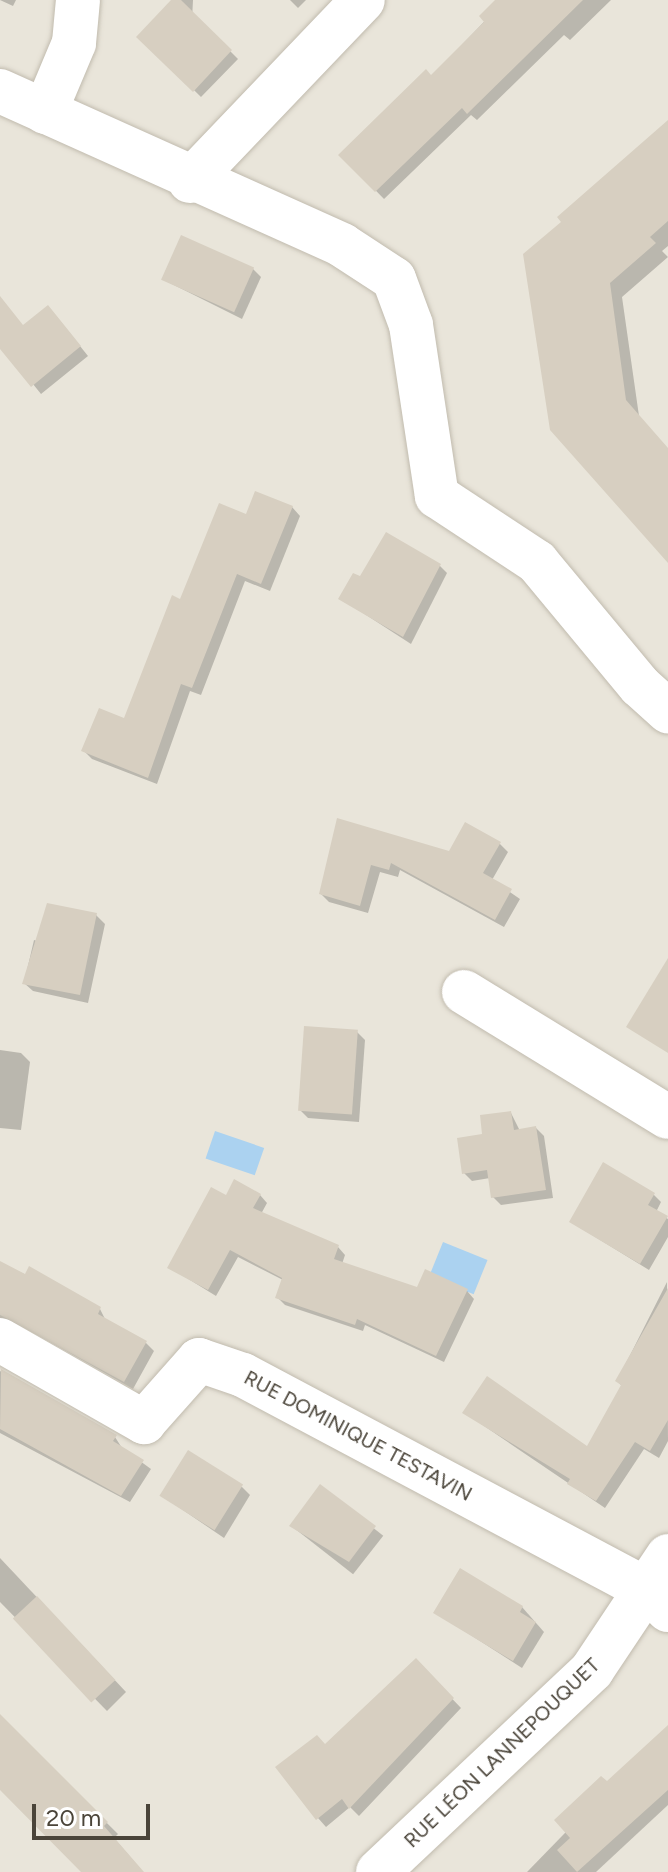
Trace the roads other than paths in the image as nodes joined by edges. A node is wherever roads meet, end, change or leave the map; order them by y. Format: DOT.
graph roads {
  1 [pos="78,0"];
  2 [pos="363,0"];
  3 [pos="0,91"];
  4 [pos="45,112"];
  5 [pos="190,181"];
  6 [pos="654,698"];
  7 [pos="464,992"];
  8 [pos="668,1117"];
  9 [pos="0,1340"];
  10 [pos="662,1586"];
  11 [pos="378,1872"];
  1 -- 4 [label="street"];
  2 -- 5 [label="street"];
  3 -- 4 [label="street"];
  4 -- 5 [label="street"];
  5 -- 6 [label="street"];
  7 -- 8 [label="street"];
  9 -- 10 [label="street, RUE DOMINIQUE TESTAVIN"];
  10 -- 11 [label="street, RUE LÉON LANNEPOUQUET"];
}
